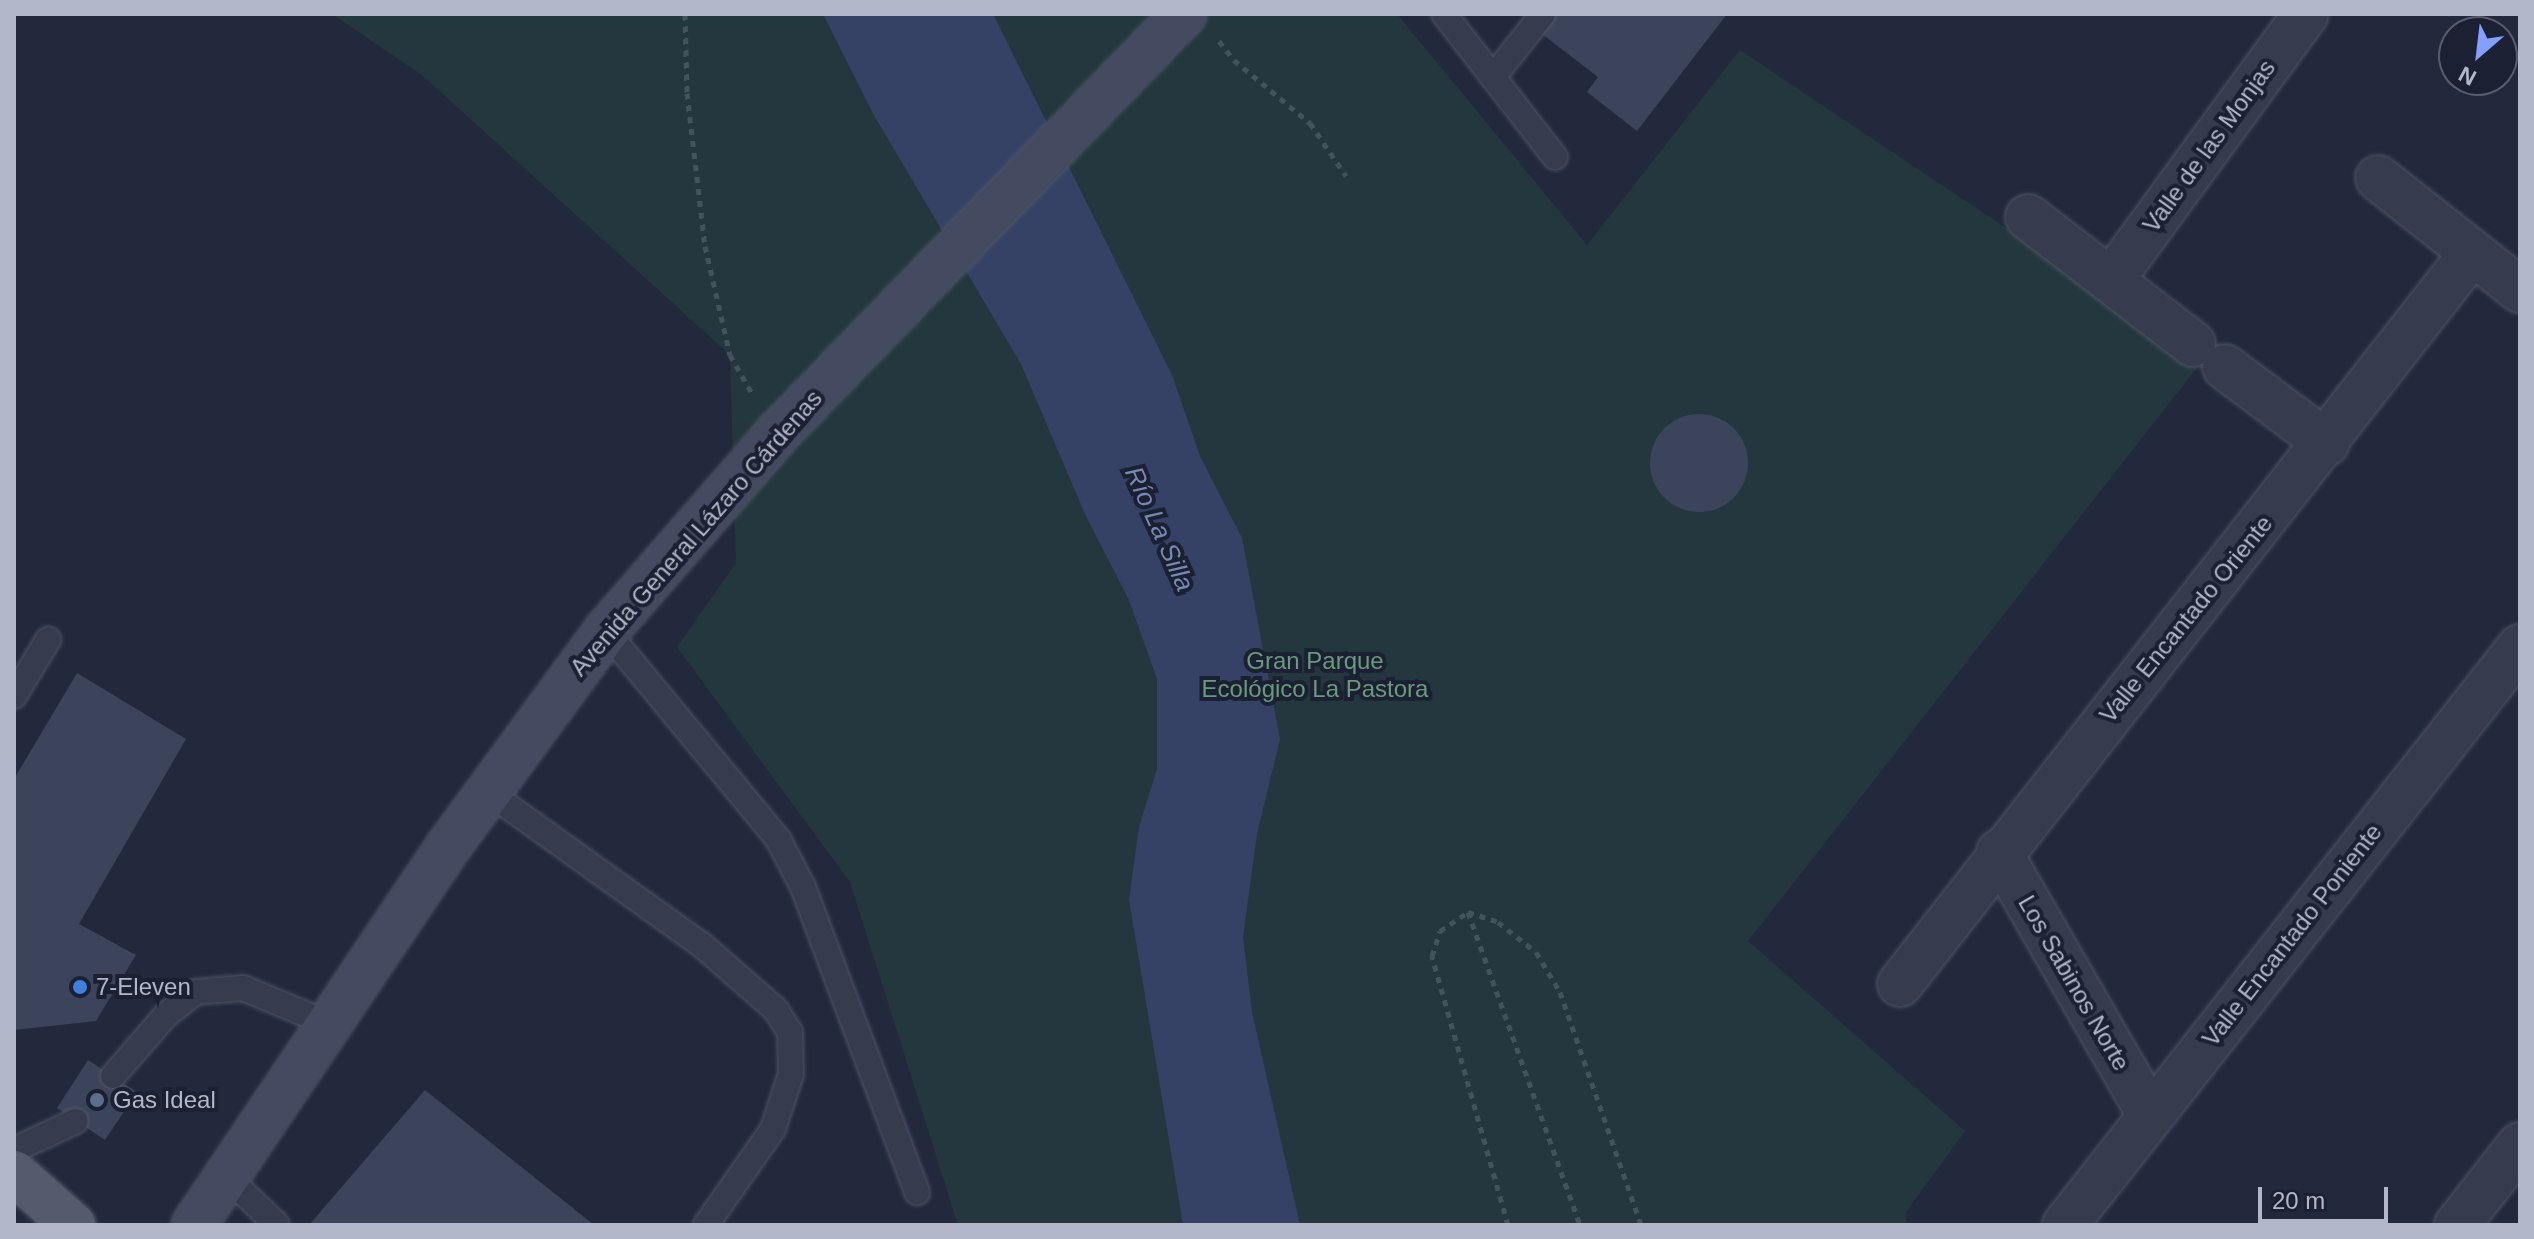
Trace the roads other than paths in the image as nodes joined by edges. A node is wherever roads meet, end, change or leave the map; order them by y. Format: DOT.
graph roads {
  1 [pos="1444,14"];
  2 [pos="1543,14"];
  3 [pos="2306,14"];
  4 [pos="1200,26"];
  5 [pos="1494,76"];
  6 [pos="1555,157"];
  7 [pos="2378,178"];
  8 [pos="2028,217"];
  9 [pos="2472,253"];
  10 [pos="2112,279"];
  11 [pos="2520,290"];
  12 [pos="2327,443"];
  13 [pos="606,631"];
  14 [pos="48,640"];
  15 [pos="2520,647"];
  16 [pos="14,696"];
  17 [pos="488,792"];
  18 [pos="1999,852"];
  19 [pos="1900,984"];
  20 [pos="327,1023"];
  21 [pos="113,1076"];
  22 [pos="2150,1115"];
  23 [pos="76,1121"];
  24 [pos="2520,1145"];
  25 [pos="14,1150"];
  26 [pos="14,1173"];
  27 [pos="227,1177"];
  28 [pos="917,1192"];
  29 [pos="73,1225"];
  30 [pos="194,1225"];
  31 [pos="277,1225"];
  32 [pos="706,1225"];
  33 [pos="2065,1225"];
  34 [pos="2457,1225"];
  1 -- 5 [label="lane"];
  2 -- 5 [label="lane"];
  3 -- 10 [label="street, Valle de las Monjas"];
  4 -- 13 [label="street, Avenida General Lázaro Cárdenas"];
  5 -- 6 [label="lane"];
  7 -- 9 [label="street"];
  8 -- 10 [label="street"];
  9 -- 11 [label="street"];
  9 -- 12 [label="street, Valle Encantado Oriente"];
  10 -- 12 [label="street"];
  12 -- 18 [label="street, Valle Encantado Oriente"];
  13 -- 17 [label="street, Avenida General Lázaro Cárdenas"];
  13 -- 28 [label="lane"];
  14 -- 16 [label="lane"];
  15 -- 22 [label="street, Valle Encantado Poniente"];
  17 -- 20 [label="street, Avenida General Lázaro Cárdenas"];
  17 -- 32 [label="lane"];
  18 -- 19 [label="street, Valle Encantado Oriente"];
  18 -- 22 [label="street, Los Sabinos Norte"];
  20 -- 21 [label="lane"];
  20 -- 27 [label="street, Avenida General Lázaro Cárdenas"];
  22 -- 33 [label="street, Valle Encantado Poniente"];
  23 -- 25 [label="lane"];
  24 -- 34 [label="street"];
  26 -- 29 [label="main road"];
  27 -- 30 [label="street, Avenida General Lázaro Cárdenas"];
  27 -- 31 [label="lane"];
}
